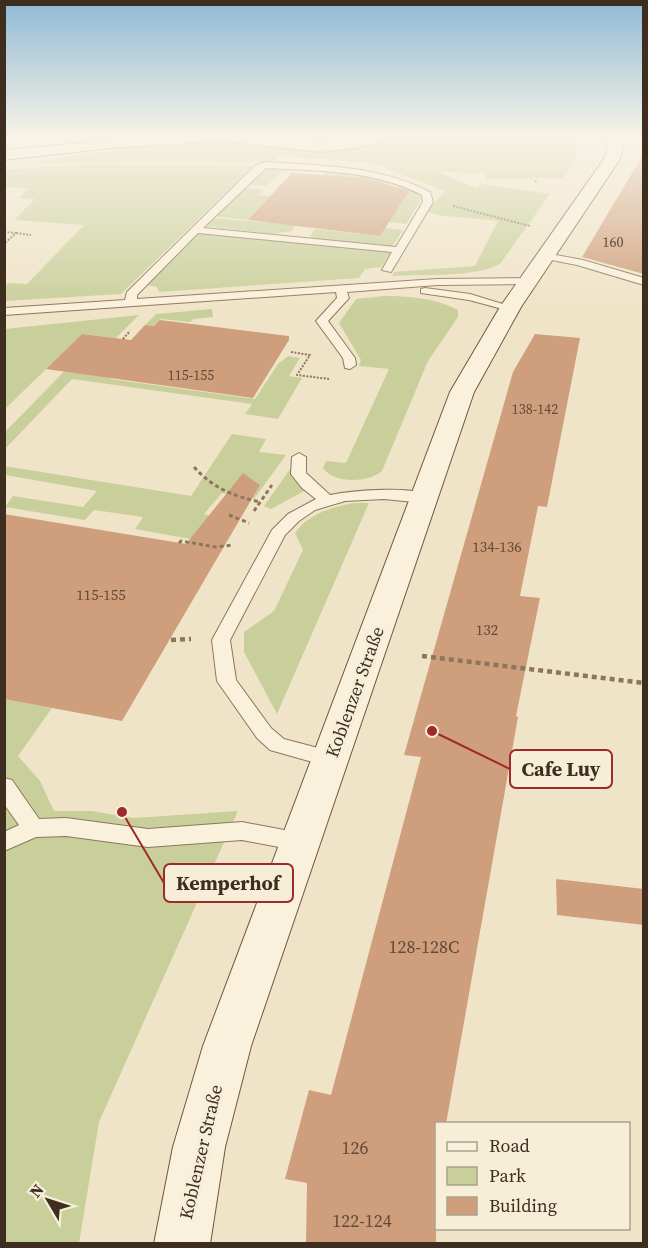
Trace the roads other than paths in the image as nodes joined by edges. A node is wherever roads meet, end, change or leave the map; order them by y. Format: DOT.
graph roads {
  1 [pos="232,193"];
  2 [pos="426,193"];
  3 [pos="586,193"];
  4 [pos="420,215"];
  5 [pos="436,216"];
  6 [pos="194,230"];
  7 [pos="420,243"];
  8 [pos="401,246"];
  9 [pos="404,268"];
  10 [pos="529,268"];
  11 [pos="387,270"];
  12 [pos="644,282"];
  13 [pos="384,286"];
  14 [pos="341,290"];
  15 [pos="131,304"];
  16 [pos="4,312"];
  17 [pos="350,365"];
  18 [pos="299,457"];
  19 [pos="424,498"];
  20 [pos="326,499"];
  21 [pos="330,759"];
  22 [pos="4,786"];
  23 [pos="33,828"];
  24 [pos="4,842"];
  25 [pos="300,842"];
  26 [pos="182,1244"];
  1 -- 6 [label="lane"];
  2 -- 4 [label="lane"];
  3 -- 10 [label="street, Koblenzer Straße"];
  4 -- 5 [label="lane"];
  4 -- 8 [label="lane"];
  6 -- 8 [label="lane"];
  6 -- 15 [label="lane"];
  7 -- 8 [label="lane"];
  8 -- 11 [label="lane"];
  9 -- 11 [label="lane"];
  10 -- 12 [label="lane"];
  10 -- 13 [label="lane"];
  10 -- 13 [label="lane"];
  10 -- 19 [label="street, Koblenzer Straße"];
  11 -- 13 [label="lane"];
  13 -- 14 [label="lane"];
  14 -- 15 [label="lane"];
  14 -- 17 [label="lane"];
  15 -- 16 [label="lane"];
  18 -- 20 [label="lane"];
  19 -- 20 [label="lane"];
  19 -- 21 [label="street, Koblenzer Straße"];
  20 -- 21 [label="lane"];
  21 -- 25 [label="street, Koblenzer Straße"];
  22 -- 23 [label="lane"];
  23 -- 24 [label="lane"];
  23 -- 25 [label="lane"];
  25 -- 26 [label="street, Koblenzer Straße"];
}
